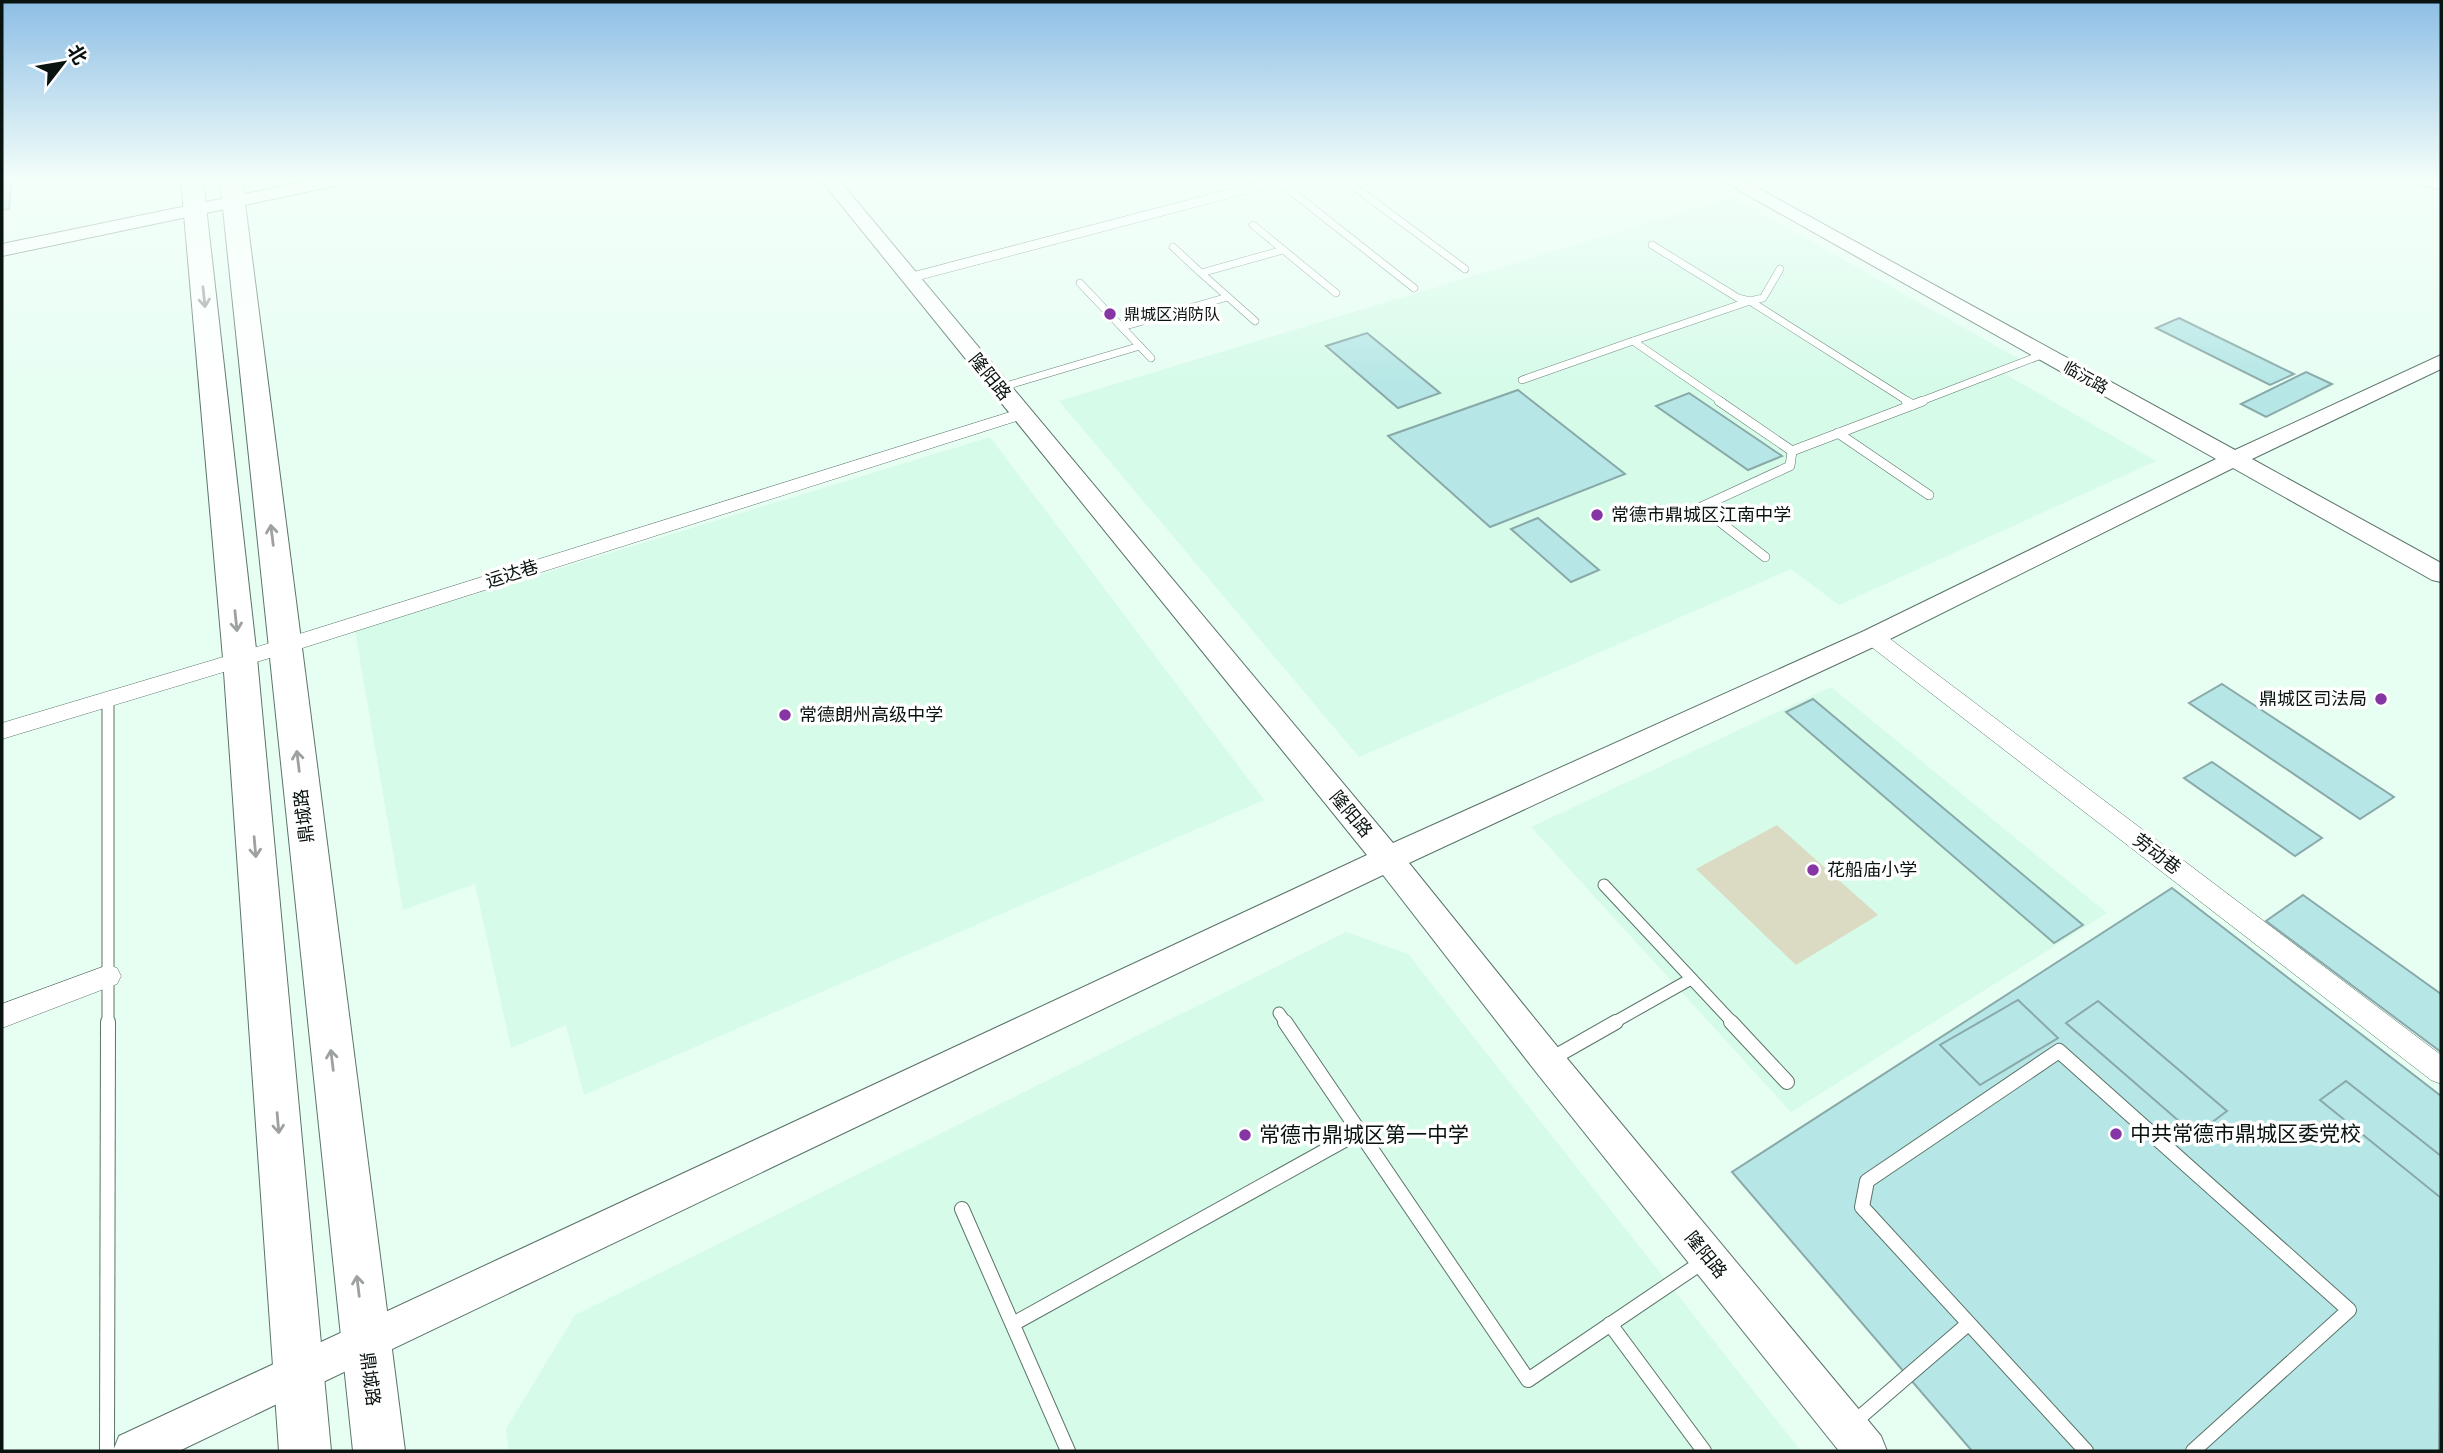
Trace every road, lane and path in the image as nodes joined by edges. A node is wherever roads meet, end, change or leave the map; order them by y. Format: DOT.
graph roads {
  1 [pos="199,248"];
  2 [pos="239,248"];
  3 [pos="885,248"];
  4 [pos="1023,248"];
  5 [pos="1174,248"];
  6 [pos="1280,248"];
  7 [pos="1363,248"];
  8 [pos="1436,248"];
  9 [pos="1657,248"];
  10 [pos="1852,248"];
  11 [pos="1283,250"];
  12 [pos="1465,269"];
  13 [pos="1780,270"];
  14 [pos="1201,273"];
  15 [pos="909,278"];
  16 [pos="1080,283"];
  17 [pos="1414,288"];
  18 [pos="1336,293"];
  19 [pos="1228,297"];
  20 [pos="1750,301"];
  21 [pos="1255,321"];
  22 [pos="1122,327"];
  23 [pos="1633,341"];
  24 [pos="1140,346"];
  25 [pos="2044,354"];
  26 [pos="1151,358"];
  27 [pos="2441,361"];
  28 [pos="1522,380"];
  29 [pos="999,388"];
  30 [pos="1913,405"];
  31 [pos="1020,414"];
  32 [pos="1838,433"];
  33 [pos="1791,451"];
  34 [pos="2234,459"];
  35 [pos="1929,495"];
  36 [pos="1765,557"];
  37 [pos="2441,574"];
  38 [pos="1873,638"];
  39 [pos="285,646"];
  40 [pos="240,659"];
  41 [pos="108,699"];
  42 [pos="2,731"];
  43 [pos="1388,859"];
  44 [pos="1604,885"];
  45 [pos="108,976"];
  46 [pos="1691,979"];
  47 [pos="1279,1013"];
  48 [pos="2,1016"];
  49 [pos="1548,1061"];
  50 [pos="2441,1071"];
  51 [pos="1787,1082"];
  52 [pos="1360,1132"];
  53 [pos="962,1209"];
  54 [pos="1708,1258"];
  55 [pos="1013,1324"];
  56 [pos="1611,1324"];
  57 [pos="1968,1324"];
  58 [pos="365,1343"];
  59 [pos="298,1373"];
  60 [pos="1847,1428"];
  61 [pos="107,1451"];
  62 [pos="134,1451"];
  63 [pos="305,1451"];
  64 [pos="379,1451"];
  65 [pos="1068,1451"];
  66 [pos="1704,1451"];
  67 [pos="1866,1451"];
  68 [pos="2086,1451"];
  69 [pos="2193,1451"];
  1 -- 40 [label="main road, one-way"];
  39 -- 2 [label="main road, 鼎城路, one-way"];
  3 -- 15 [label="street, 隆阳路"];
  4 -- 15 [label="street"];
  5 -- 14 [label="lane"];
  6 -- 11 [label="lane"];
  7 -- 17 [label="lane"];
  8 -- 12 [label="lane"];
  9 -- 20 [label="lane"];
  10 -- 25 [label="street, 临沅路"];
  11 -- 14 [label="lane"];
  11 -- 18 [label="lane"];
  13 -- 20 [label="lane"];
  14 -- 19 [label="lane"];
  15 -- 29 [label="street, 隆阳路"];
  16 -- 22 [label="lane"];
  19 -- 21 [label="lane"];
  19 -- 22 [label="lane"];
  20 -- 23 [label="lane"];
  20 -- 30 [label="lane"];
  22 -- 24 [label="lane"];
  23 -- 28 [label="lane"];
  23 -- 33 [label="lane"];
  24 -- 26 [label="lane"];
  24 -- 29 [label="lane"];
  25 -- 30 [label="lane"];
  25 -- 34 [label="street, 临沅路"];
  27 -- 34 [label="street"];
  29 -- 31 [label="street, 隆阳路"];
  30 -- 32 [label="lane"];
  31 -- 39 [label="street, 运达巷"];
  31 -- 43 [label="street, 隆阳路"];
  32 -- 33 [label="lane"];
  32 -- 35 [label="lane"];
  33 -- 36 [label="lane"];
  34 -- 37 [label="street, 临沅路"];
  34 -- 38 [label="street"];
  38 -- 43 [label="street"];
  38 -- 50 [label="street, 劳动巷"];
  39 -- 40 [label="street, 运达巷"];
  58 -- 39 [label="main road, 鼎城路, one-way"];
  40 -- 41 [label="street, 运达巷"];
  40 -- 59 [label="main road, one-way"];
  41 -- 42 [label="street, 运达巷"];
  41 -- 45 [label="lane"];
  43 -- 49 [label="street, 隆阳路"];
  43 -- 58 [label="street"];
  44 -- 46 [label="lane"];
  45 -- 48 [label="street"];
  45 -- 61 [label="lane"];
  46 -- 49 [label="lane"];
  46 -- 51 [label="lane"];
  47 -- 52 [label="lane"];
  49 -- 54 [label="street, 隆阳路"];
  52 -- 55 [label="lane"];
  52 -- 56 [label="lane"];
  53 -- 55 [label="lane"];
  54 -- 56 [label="lane"];
  54 -- 60 [label="street, 隆阳路"];
  55 -- 65 [label="lane"];
  56 -- 66 [label="lane"];
  57 -- 60 [label="lane"];
  57 -- 68 [label="lane"];
  57 -- 69 [label="lane"];
  58 -- 59 [label="street"];
  58 -- 64 [label="main road, 鼎城路"];
  59 -- 62 [label="street"];
  59 -- 63 [label="main road"];
  60 -- 67 [label="street, 隆阳路"];
}
